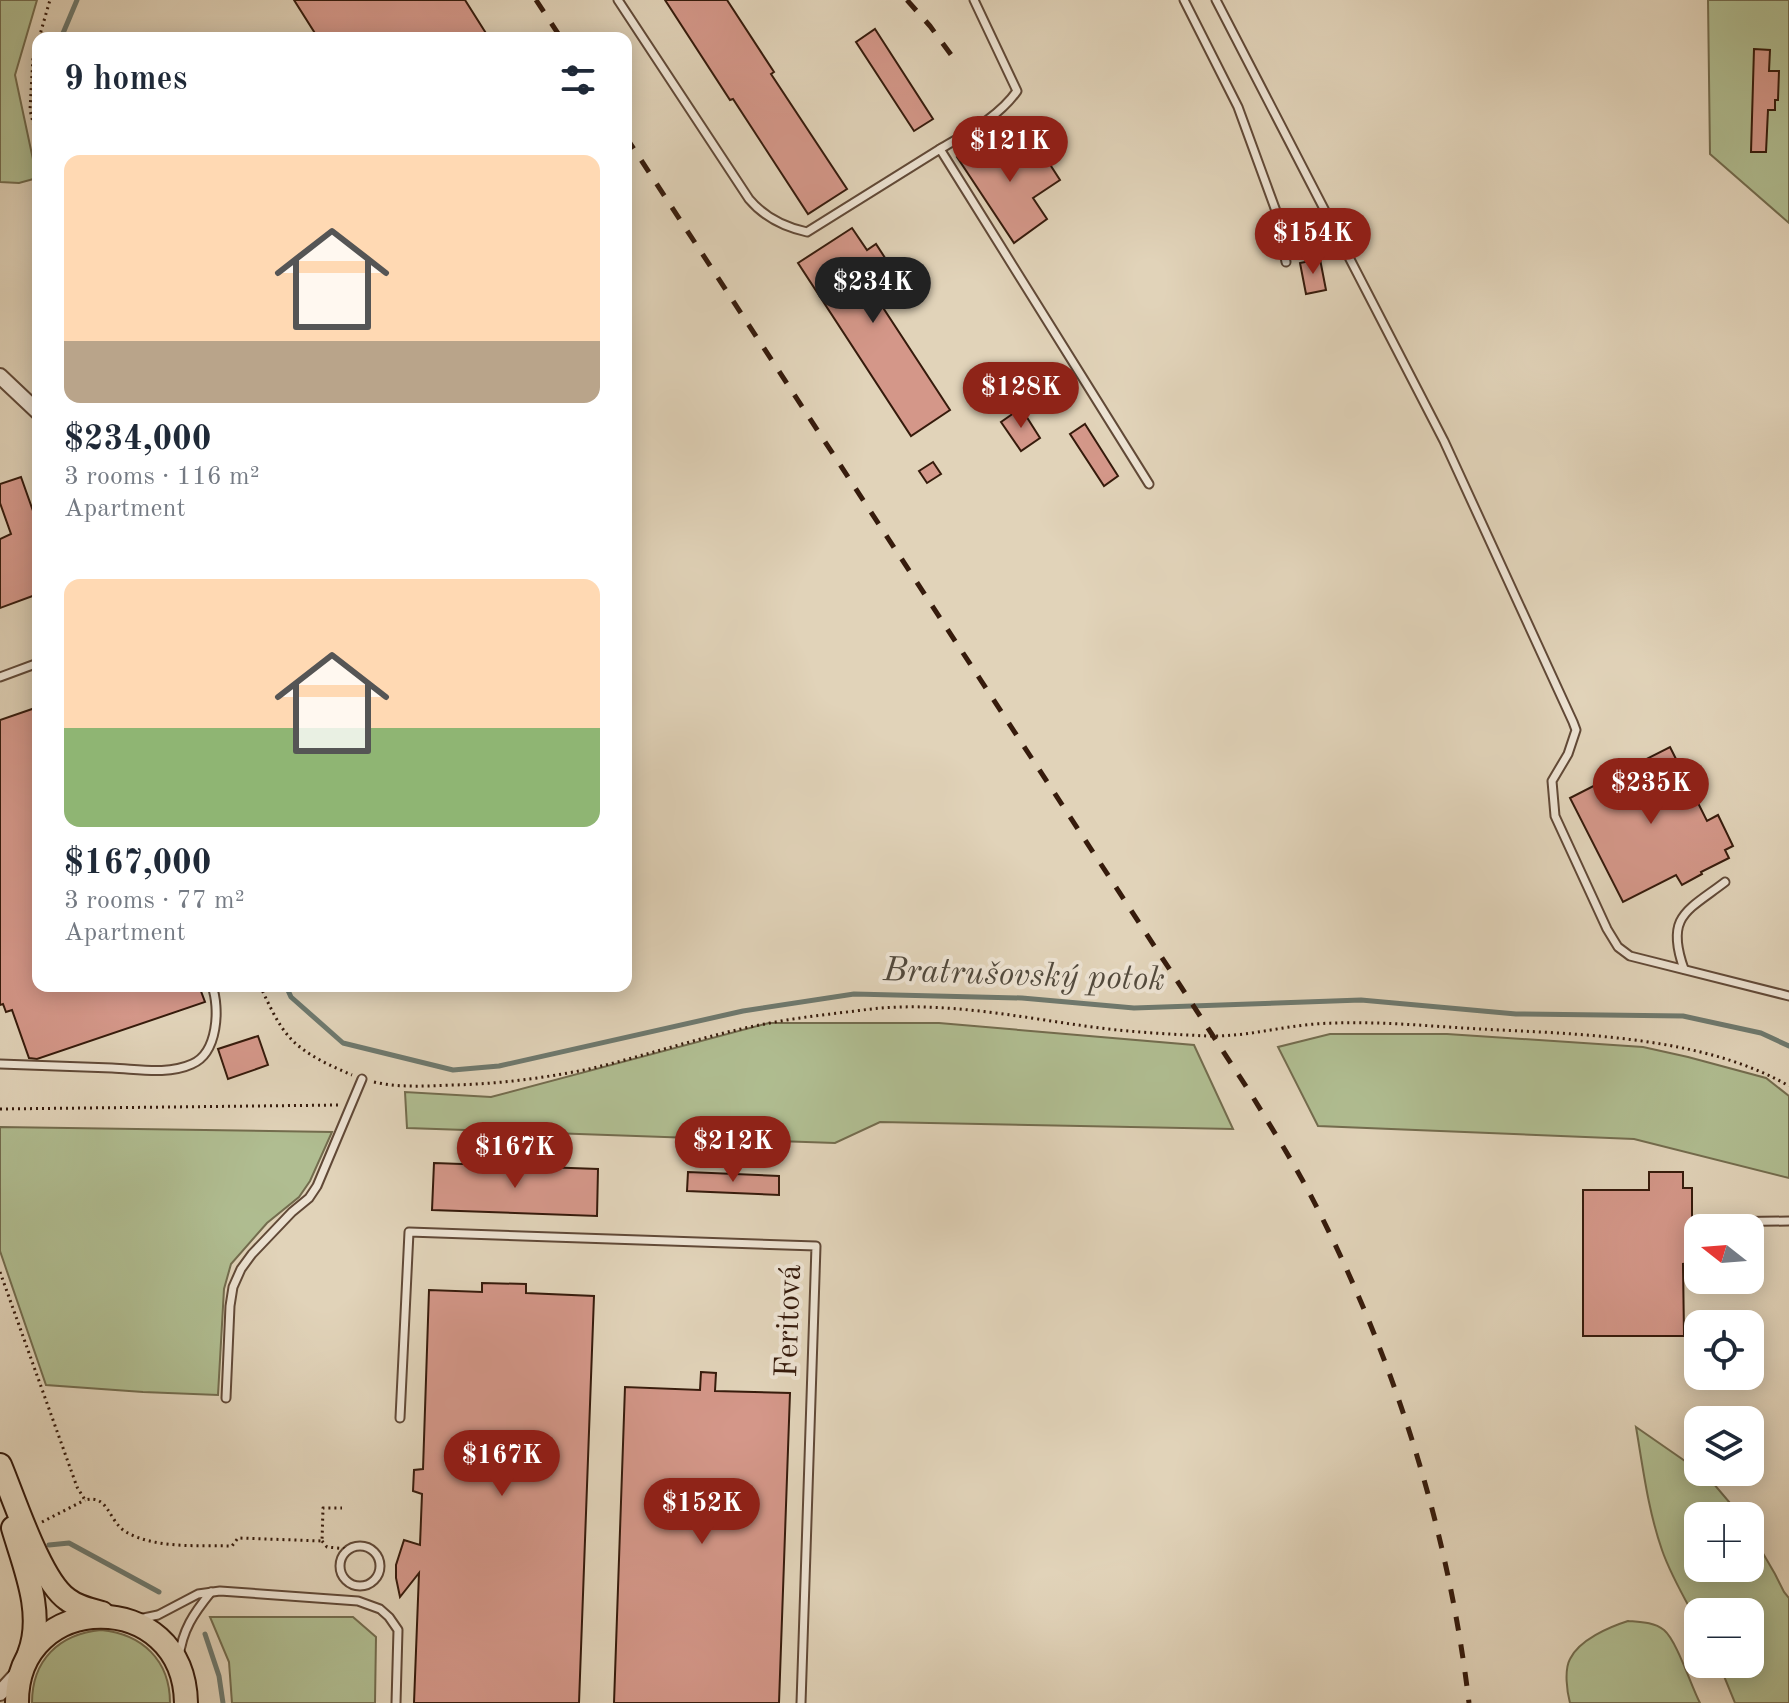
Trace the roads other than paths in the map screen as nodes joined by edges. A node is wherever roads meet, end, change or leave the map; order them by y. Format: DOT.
graph roads {
  1 [pos="618,0"];
  2 [pos="974,0"];
  3 [pos="1184,0"];
  4 [pos="1216,0"];
  5 [pos="940,149"];
  6 [pos="1286,262"];
  7 [pos="0,376"];
  8 [pos="32,406"];
  9 [pos="1149,484"];
  10 [pos="32,665"];
  11 [pos="0,677"];
  12 [pos="1725,882"];
  13 [pos="1684,969"];
  14 [pos="214,992"];
  15 [pos="1789,996"];
  16 [pos="0,1064"];
  17 [pos="362,1079"];
  18 [pos="1764,1221"];
  19 [pos="1789,1221"];
  20 [pos="226,1398"];
  21 [pos="400,1418"];
  22 [pos="0,1465"];
  23 [pos="0,1484"];
  24 [pos="359,1586"];
  25 [pos="215,1592"];
  26 [pos="358,1601"];
  27 [pos="119,1617"];
  28 [pos="26,1661"];
  29 [pos="180,1668"];
  30 [pos="0,1693"];
  31 [pos="17,1703"];
  32 [pos="186,1703"];
  33 [pos="396,1703"];
  34 [pos="801,1703"];
  1 -- 5 [label="lane"];
  2 -- 5 [label="lane"];
  3 -- 6 [label="lane"];
  4 -- 13 [label="lane"];
  5 -- 9 [label="lane"];
  7 -- 8 [label="street"];
  10 -- 11 [label="lane"];
  12 -- 13 [label="lane"];
  13 -- 15 [label="lane"];
  14 -- 16 [label="lane"];
  17 -- 20 [label="lane"];
  18 -- 19 [label="lane"];
  21 -- 34 [label="lane, Feritová"];
  22 -- 27 [label="main road"];
  23 -- 28 [label="main road"];
  24 -- 24 [label="lane"];
  24 -- 26 [label="lane"];
  25 -- 26 [label="lane"];
  25 -- 27 [label="lane"];
  25 -- 29 [label="lane"];
  26 -- 33 [label="lane"];
  27 -- 28 [label="main road"];
  27 -- 29 [label="main road"];
  28 -- 30 [label="street"];
  28 -- 31 [label="main road"];
  29 -- 32 [label="main road"];
}
